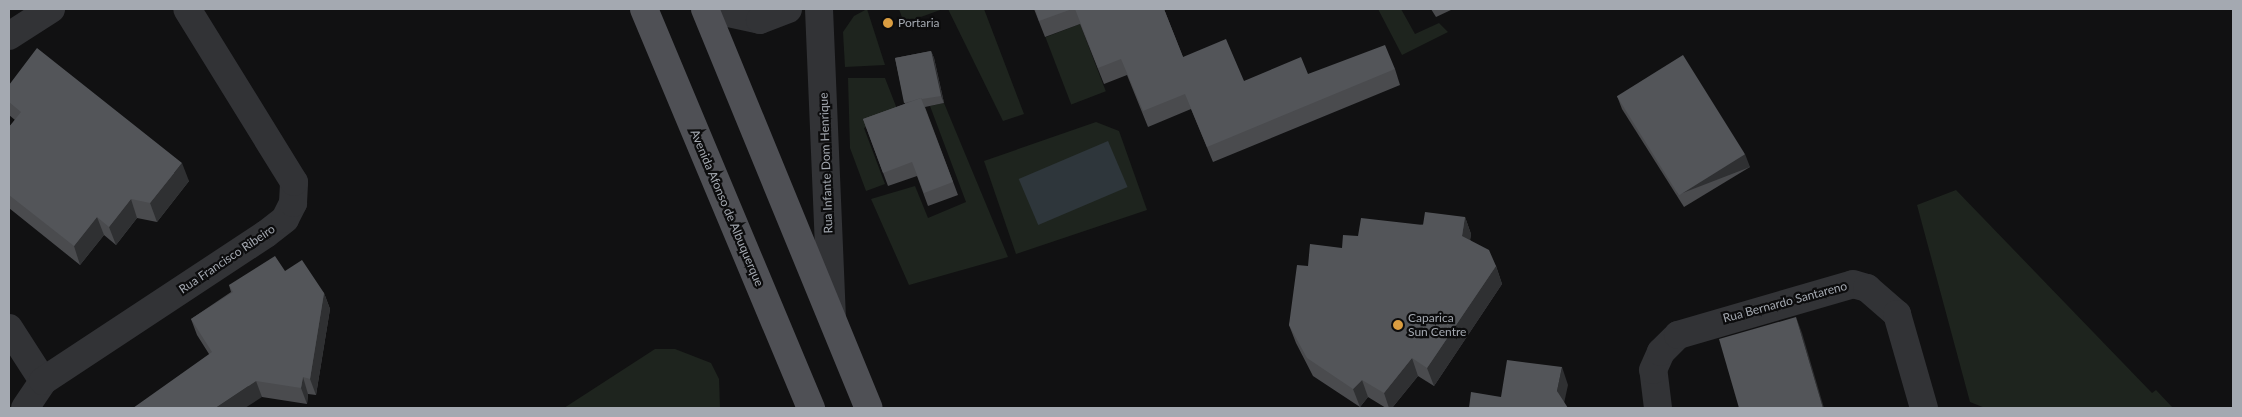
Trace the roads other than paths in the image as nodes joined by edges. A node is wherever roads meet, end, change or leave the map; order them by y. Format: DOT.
graph roads {
  1 [pos="50,9"];
  2 [pos="187,9"];
  3 [pos="644,9"];
  4 [pos="704,9"];
  5 [pos="710,9"];
  6 [pos="788,9"];
  7 [pos="819,9"];
  8 [pos="9,36"];
  9 [pos="832,316"];
  10 [pos="9,328"];
  11 [pos="43,380"];
  12 [pos="24,408"];
  13 [pos="811,408"];
  14 [pos="869,408"];
  15 [pos="1658,408"];
  16 [pos="1924,408"];
  1 -- 8 [label="street"];
  2 -- 11 [label="street, Rua Francisco Ribeiro"];
  3 -- 13 [label="main road, Avenida Afonso de Albuquerque"];
  4 -- 9 [label="main road"];
  5 -- 6 [label="street"];
  7 -- 9 [label="street, Rua Infante Dom Henrique"];
  9 -- 14 [label="main road"];
  10 -- 11 [label="street"];
  11 -- 12 [label="street, Rua Francisco Ribeiro"];
  15 -- 16 [label="street, Rua Bernardo Santareno"];
}
